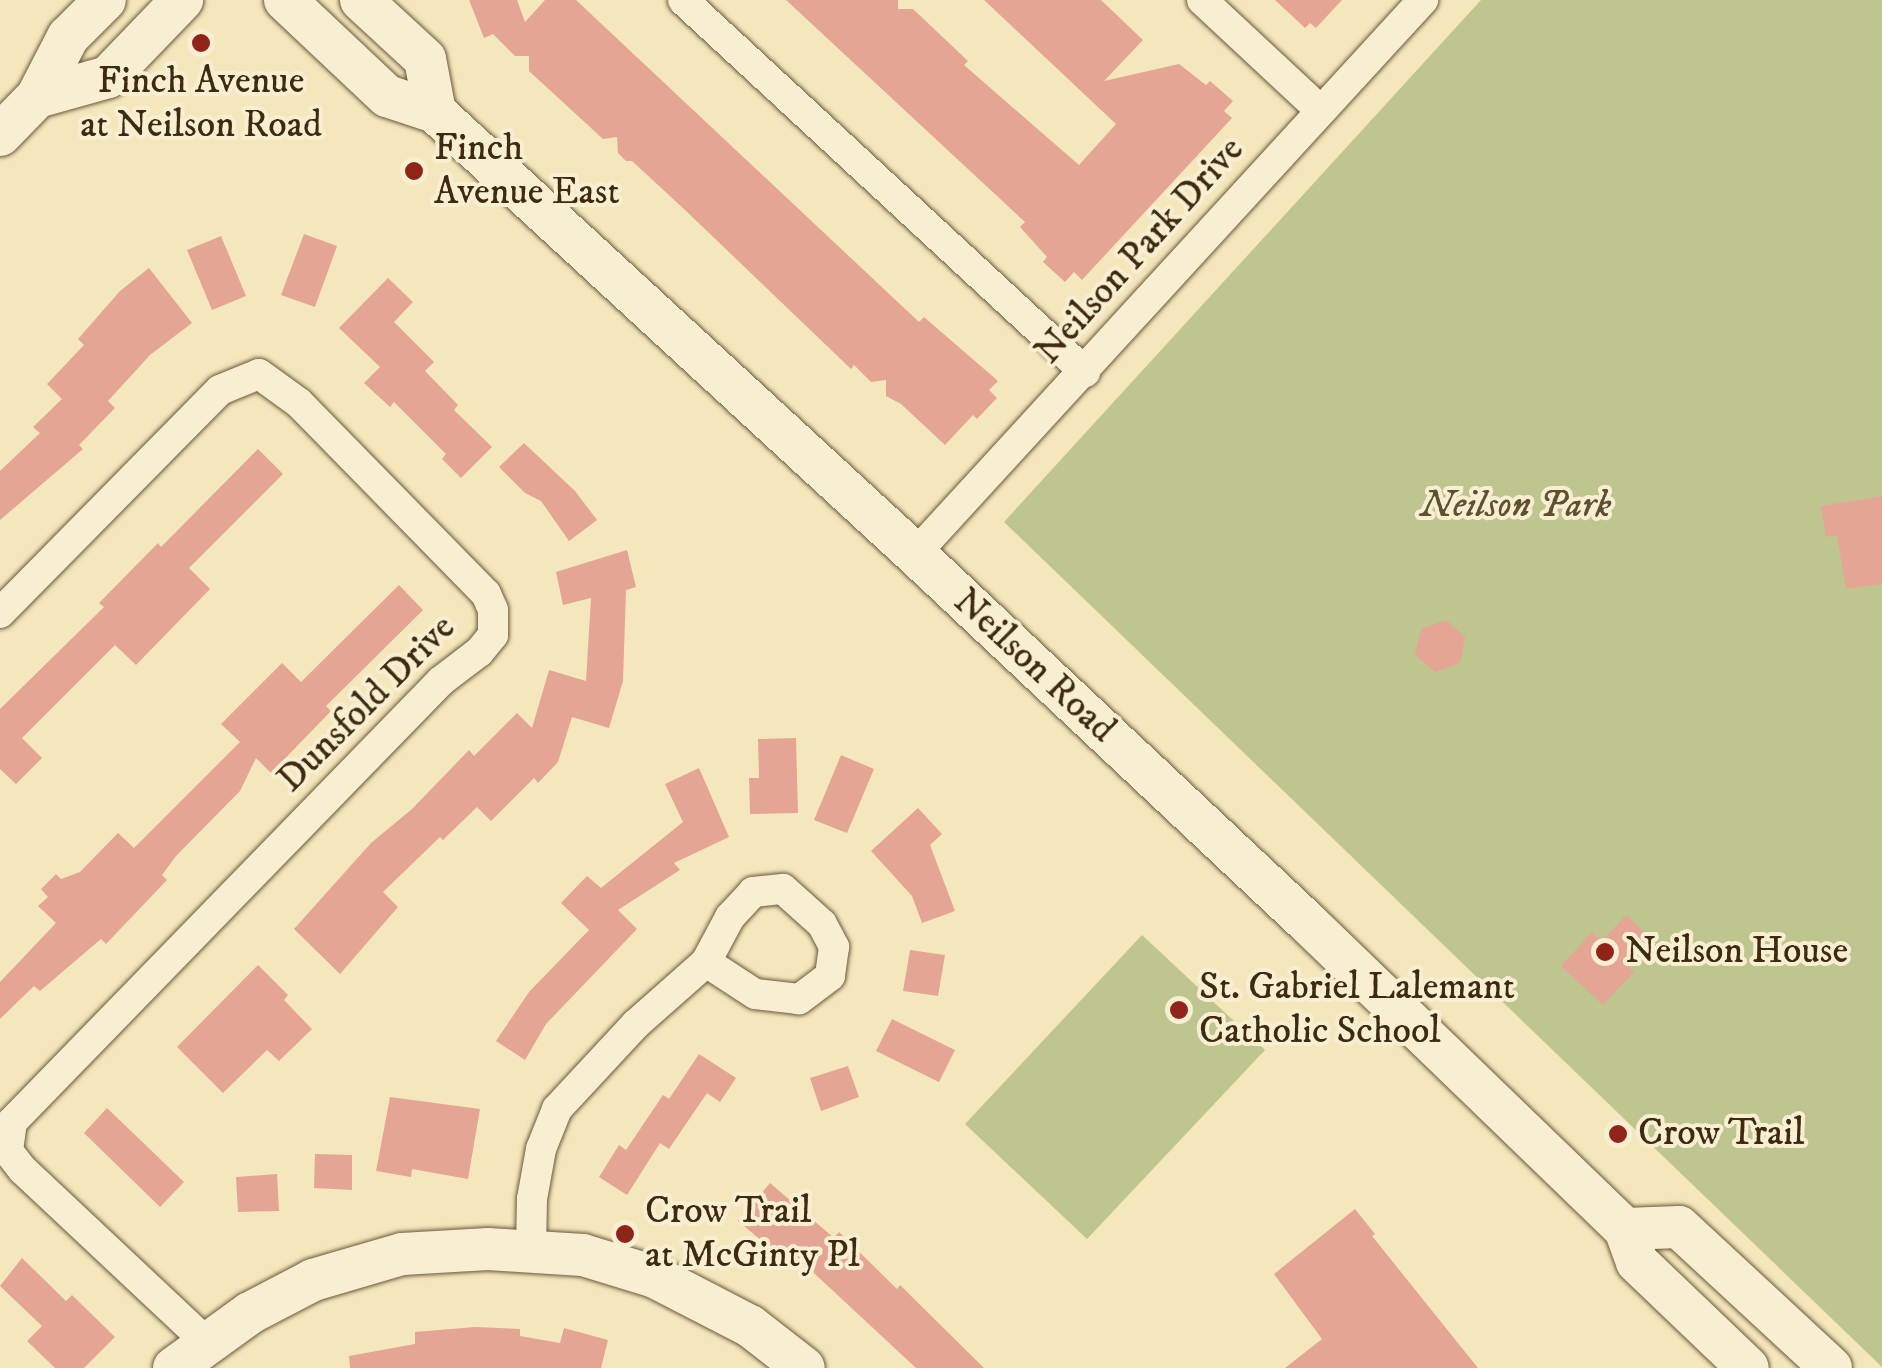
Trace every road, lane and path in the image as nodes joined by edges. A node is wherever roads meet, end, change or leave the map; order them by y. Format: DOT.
graph roads {
  1 [pos="105,0"];
  2 [pos="182,0"];
  3 [pos="285,0"];
  4 [pos="361,0"];
  5 [pos="682,0"];
  6 [pos="1202,0"];
  7 [pos="1423,0"];
  8 [pos="38,97"];
  9 [pos="1320,110"];
  10 [pos="435,112"];
  11 [pos="0,135"];
  12 [pos="1085,372"];
  13 [pos="916,554"];
  14 [pos="0,613"];
  15 [pos="706,962"];
  16 [pos="1624,1229"];
  17 [pos="530,1250"];
  18 [pos="1786,1330"];
  19 [pos="208,1343"];
  20 [pos="174,1368"];
  21 [pos="804,1368"];
  22 [pos="1751,1368"];
  23 [pos="1830,1368"];
  1 -- 8 [label="main road"];
  2 -- 8 [label="main road"];
  3 -- 10 [label="main road, Neilson Road"];
  4 -- 10 [label="main road"];
  5 -- 12 [label="street"];
  6 -- 9 [label="street"];
  7 -- 9 [label="street, Neilson Park Drive"];
  8 -- 11 [label="main road"];
  9 -- 12 [label="street, Neilson Park Drive"];
  10 -- 13 [label="main road, Neilson Road"];
  12 -- 13 [label="street, Neilson Park Drive"];
  13 -- 16 [label="main road, Neilson Road"];
  14 -- 19 [label="street, Dunsfold Drive"];
  15 -- 17 [label="street"];
  16 -- 18 [label="main road"];
  16 -- 22 [label="main road, Neilson Road"];
  17 -- 19 [label="main road"];
  17 -- 21 [label="main road"];
  18 -- 22 [label="main road"];
  18 -- 23 [label="main road"];
  19 -- 20 [label="main road"];
}
